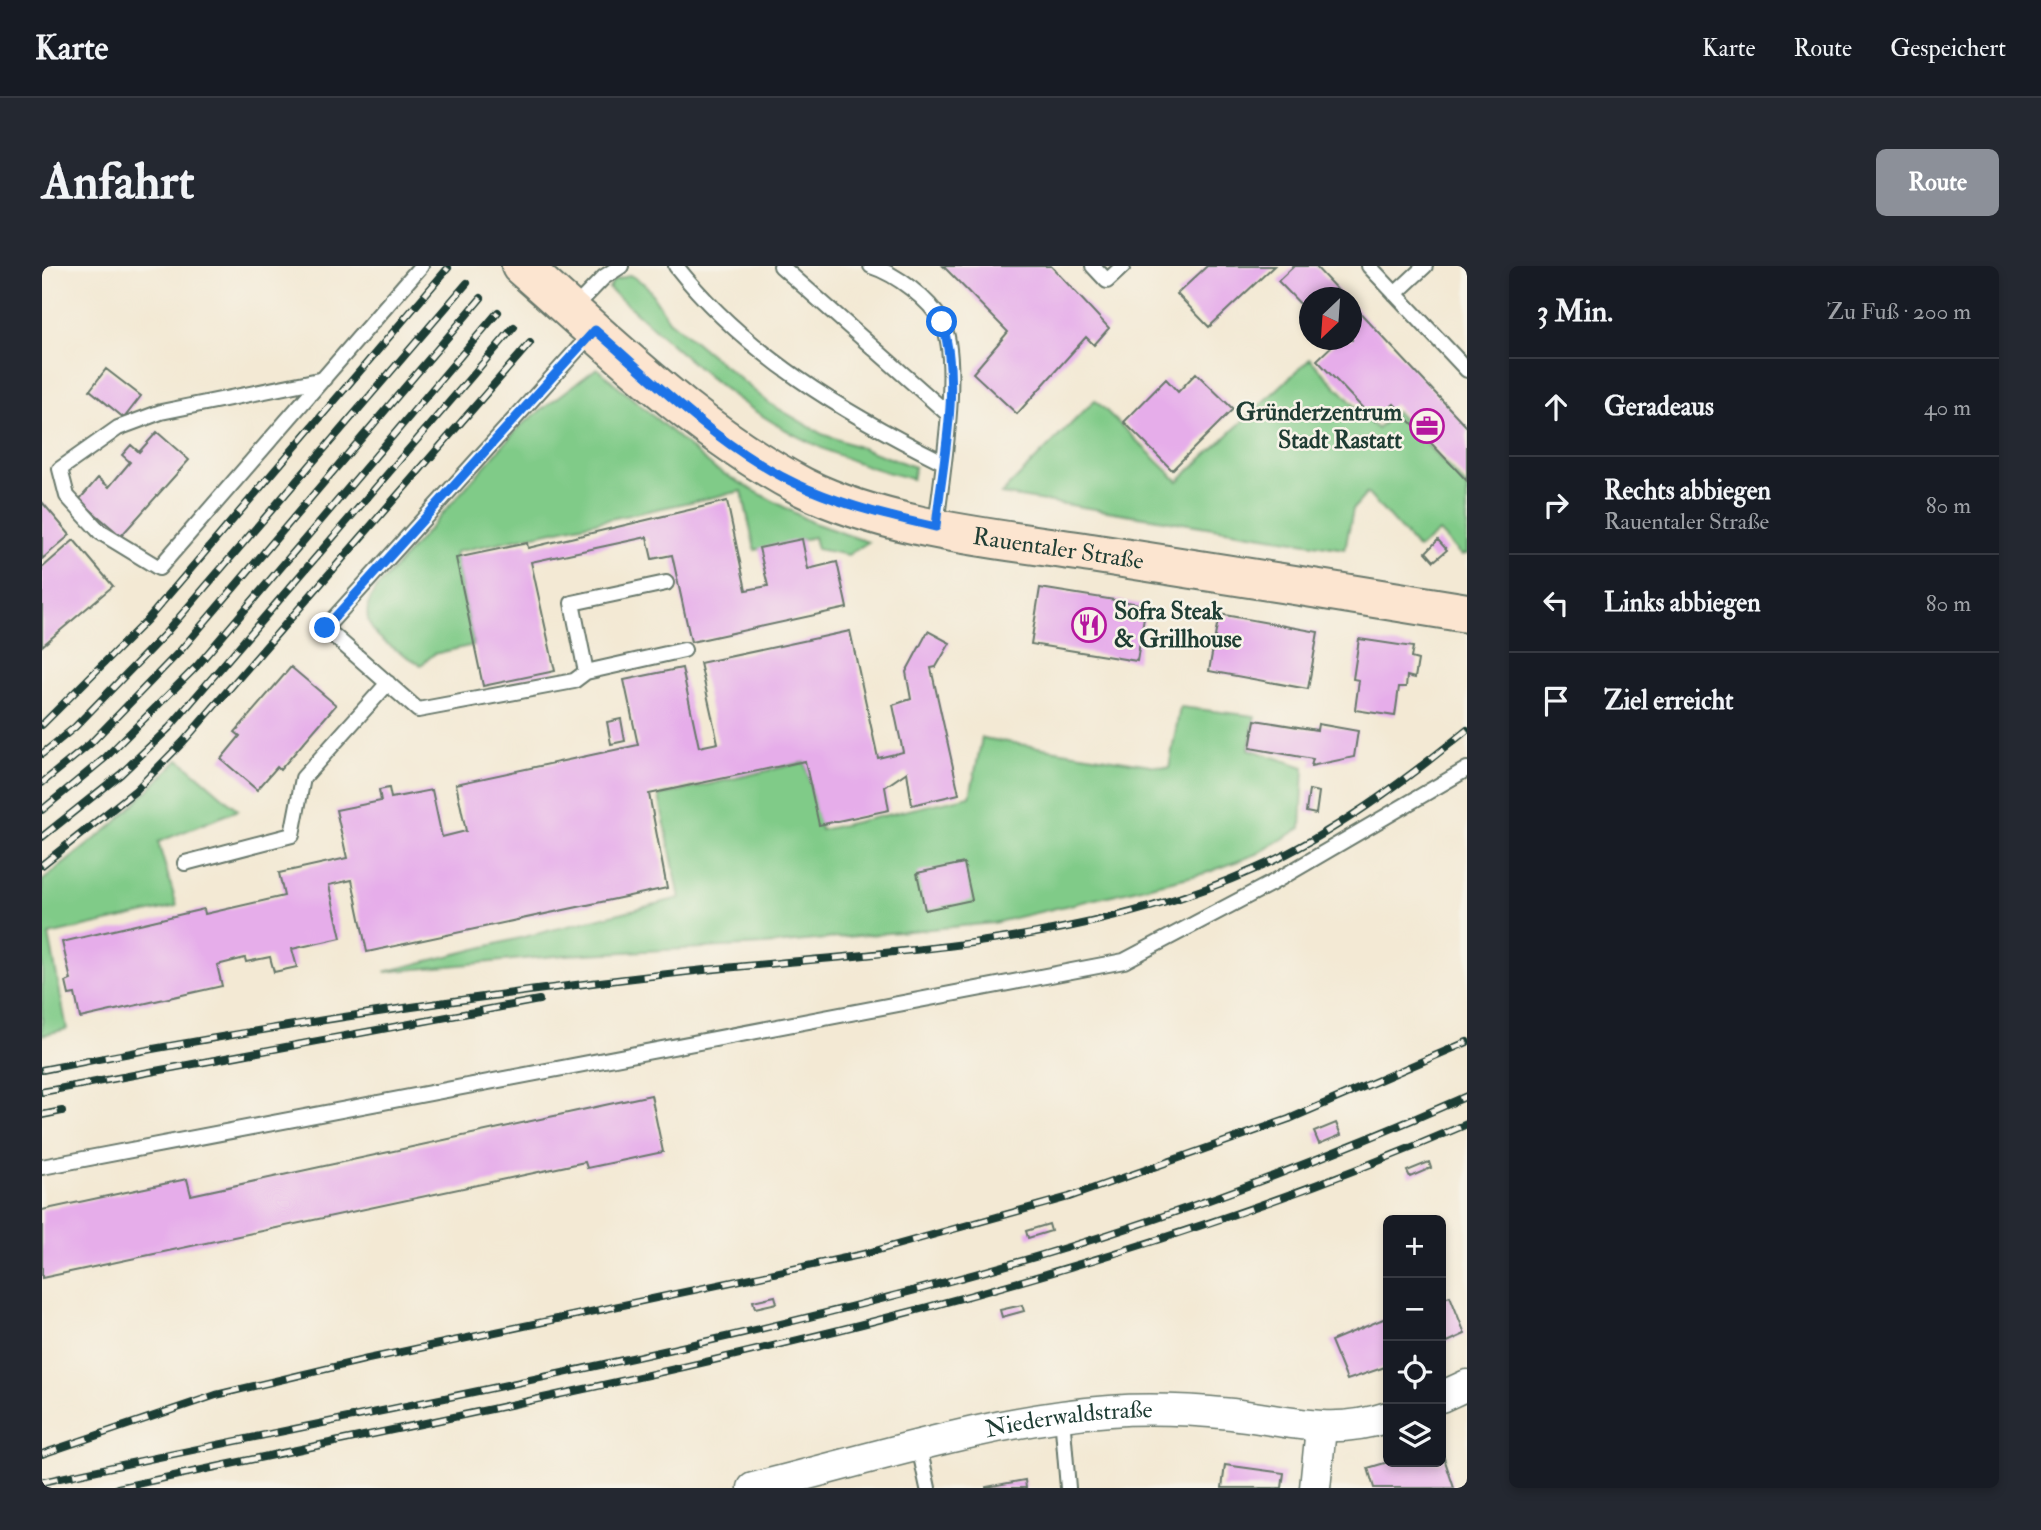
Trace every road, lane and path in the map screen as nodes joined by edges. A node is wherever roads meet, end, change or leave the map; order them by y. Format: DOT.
graph roads {
  1 [pos="421,266"];
  2 [pos="521,266"];
  3 [pos="621,266"];
  4 [pos="676,266"];
  5 [pos="781,266"];
  6 [pos="871,266"];
  7 [pos="1093,266"];
  8 [pos="1123,266"];
  9 [pos="1369,266"];
  10 [pos="1425,266"];
  11 [pos="1395,294"];
  12 [pos="583,320"];
  13 [pos="1467,370"];
  14 [pos="324,379"];
  15 [pos="948,414"];
  16 [pos="943,462"];
  17 [pos="936,527"];
  18 [pos="666,583"];
  19 [pos="1467,613"];
  20 [pos="684,650"];
  21 [pos="586,672"];
  22 [pos="388,683"];
  23 [pos="1467,769"];
  24 [pos="185,863"];
  25 [pos="42,1167"];
  26 [pos="1467,1385"];
  27 [pos="1446,1395"];
  28 [pos="1062,1416"];
  29 [pos="1383,1418"];
  30 [pos="1321,1428"];
  31 [pos="919,1447"];
  32 [pos="753,1488"];
  33 [pos="928,1488"];
  34 [pos="1068,1488"];
  35 [pos="1315,1488"];
  1 -- 14 [label="lane"];
  2 -- 12 [label="street, Rauentaler Straße"];
  3 -- 12 [label="lane"];
  4 -- 16 [label="lane"];
  5 -- 15 [label="lane"];
  6 -- 15 [label="lane"];
  7 -- 8 [label="lane"];
  9 -- 11 [label="lane"];
  10 -- 11 [label="lane"];
  11 -- 13 [label="lane"];
  12 -- 17 [label="street, Rauentaler Straße"];
  12 -- 22 [label="lane"];
  14 -- 14 [label="lane"];
  15 -- 16 [label="lane"];
  16 -- 17 [label="lane"];
  17 -- 19 [label="street, Rauentaler Straße"];
  18 -- 21 [label="lane"];
  20 -- 21 [label="lane"];
  21 -- 22 [label="lane"];
  22 -- 24 [label="lane"];
  23 -- 25 [label="lane"];
  26 -- 27 [label="street"];
  28 -- 30 [label="street, Niederwaldstraße"];
  28 -- 31 [label="street, Niederwaldstraße"];
  28 -- 34 [label="lane"];
  29 -- 30 [label="street, Niederwaldstraße"];
  30 -- 35 [label="street"];
  31 -- 32 [label="street, Niederwaldstraße"];
  31 -- 33 [label="lane"];
}
